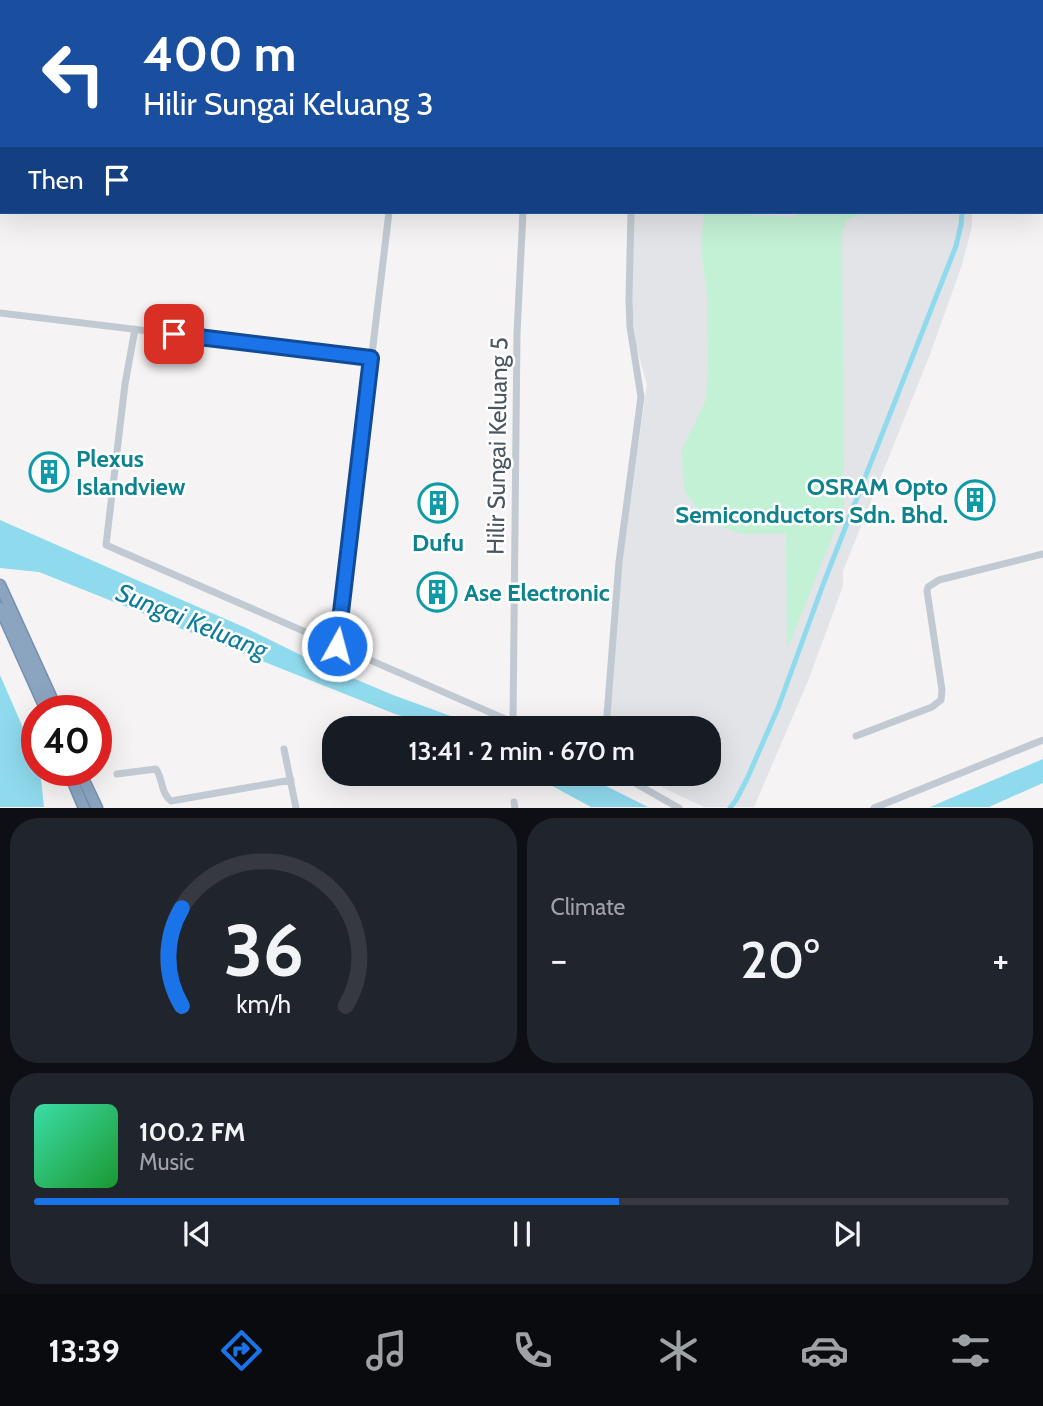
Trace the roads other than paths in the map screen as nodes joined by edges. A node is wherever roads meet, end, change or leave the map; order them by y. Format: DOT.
graph roads {
  1 [pos="389,214"];
  2 [pos="523,214"];
  3 [pos="631,214"];
  4 [pos="0,313"];
  5 [pos="135,329"];
  6 [pos="371,358"];
  7 [pos="1043,554"];
  8 [pos="0,585"];
  9 [pos="0,593"];
  10 [pos="0,608"];
  11 [pos="0,621"];
  12 [pos="337,646"];
  13 [pos="36,695"];
  14 [pos="37,695"];
  15 [pos="48,695"];
  16 [pos="48,695"];
  17 [pos="499,716"];
  18 [pos="513,716"];
  19 [pos="607,716"];
  20 [pos="856,736"];
  21 [pos="1043,740"];
  22 [pos="284,749"];
  23 [pos="117,774"];
  24 [pos="291,780"];
  25 [pos="77,786"];
  26 [pos="89,786"];
  27 [pos="641,786"];
  28 [pos="87,807"];
  29 [pos="99,807"];
  30 [pos="296,807"];
  31 [pos="679,807"];
  32 [pos="874,807"];
  1 -- 6 [label="street"];
  2 -- 18 [label="street, Hilir Sungai Keluang 5"];
  3 -- 19 [label="street"];
  4 -- 5 [label="street"];
  5 -- 6 [label="street"];
  5 -- 12 [label="street"];
  6 -- 12 [label="street"];
  7 -- 20 [label="street"];
  8 -- 15 [label="highway"];
  9 -- 16 [label="highway"];
  10 -- 14 [label="highway"];
  11 -- 13 [label="highway"];
  12 -- 17 [label="street"];
  21 -- 32 [label="street"];
  22 -- 24 [label="street"];
  23 -- 24 [label="street"];
  24 -- 30 [label="street"];
  25 -- 28 [label="highway"];
  26 -- 29 [label="highway"];
  27 -- 31 [label="street"];
}
